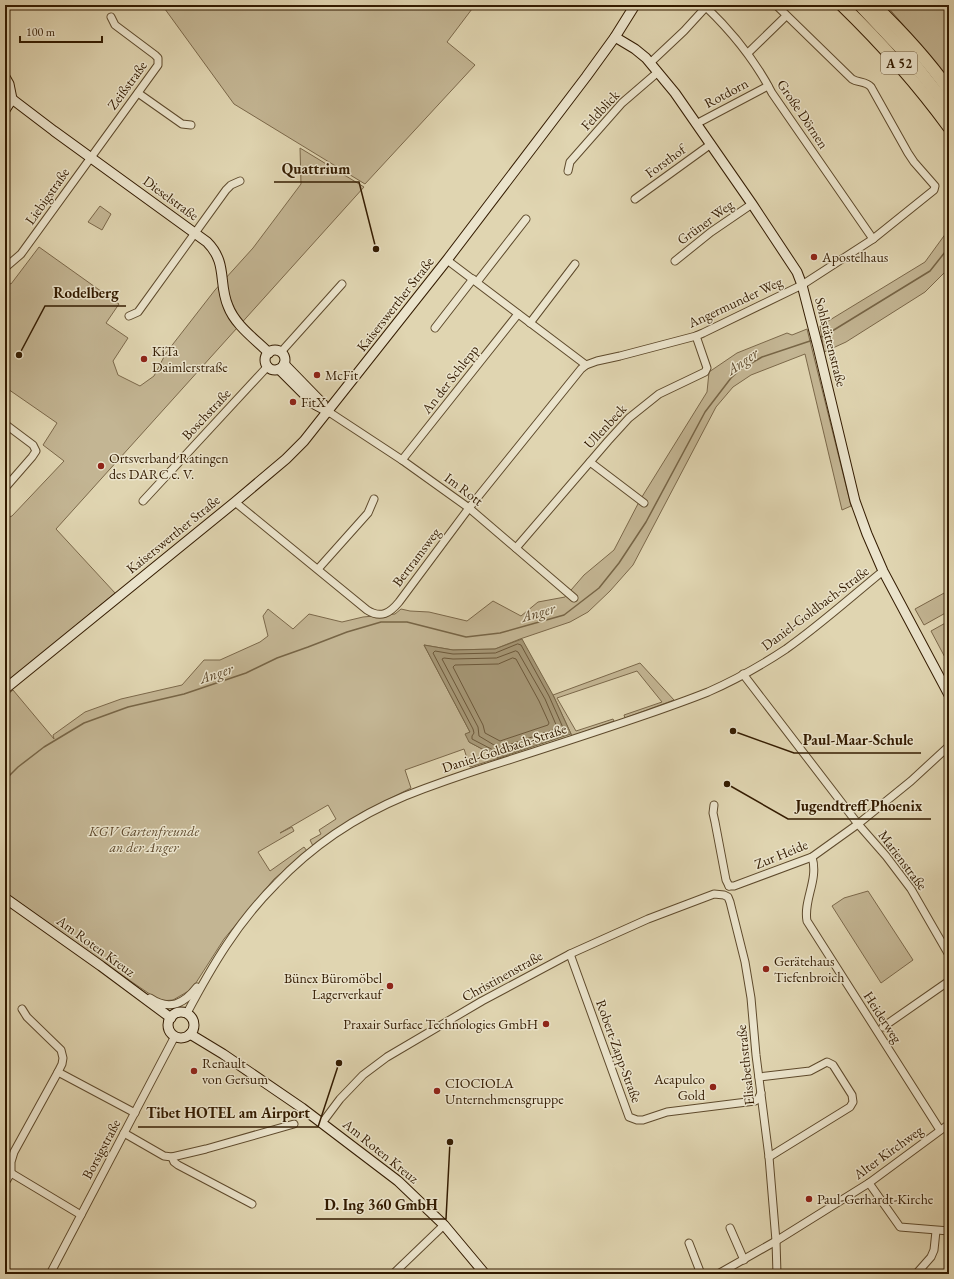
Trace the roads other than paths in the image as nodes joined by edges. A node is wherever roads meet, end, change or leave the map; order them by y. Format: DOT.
graph roads {
  1 [pos="635,5"];
  2 [pos="776,5"];
  3 [pos="842,5"];
  4 [pos="860,5"];
  5 [pos="874,5"];
  6 [pos="880,5"];
  7 [pos="705,6"];
  8 [pos="786,16"];
  9 [pos="111,17"];
  10 [pos="897,26"];
  11 [pos="615,37"];
  12 [pos="748,53"];
  13 [pos="650,63"];
  14 [pos="658,72"];
  15 [pos="5,77"];
  16 [pos="768,86"];
  17 [pos="949,90"];
  18 [pos="138,92"];
  19 [pos="12,99"];
  20 [pos="949,108"];
  21 [pos="5,110"];
  22 [pos="696,124"];
  23 [pos="191,125"];
  24 [pos="949,128"];
  25 [pos="710,144"];
  26 [pos="90,157"];
  27 [pos="568,171"];
  28 [pos="240,180"];
  29 [pos="634,199"];
  30 [pos="752,204"];
  31 [pos="526,219"];
  32 [pos="196,233"];
  33 [pos="873,239"];
  34 [pos="447,260"];
  35 [pos="675,261"];
  36 [pos="575,264"];
  37 [pos="7,266"];
  38 [pos="475,281"];
  39 [pos="342,284"];
  40 [pos="802,285"];
  41 [pos="518,314"];
  42 [pos="130,316"];
  43 [pos="530,323"];
  44 [pos="435,328"];
  45 [pos="696,336"];
  46 [pos="281,352"];
  47 [pos="269,353"];
  48 [pos="586,365"];
  49 [pos="268,366"];
  50 [pos="282,366"];
  51 [pos="329,412"];
  52 [pos="5,424"];
  53 [pos="402,460"];
  54 [pos="590,462"];
  55 [pos="5,488"];
  56 [pos="374,499"];
  57 [pos="143,501"];
  58 [pos="235,502"];
  59 [pos="644,503"];
  60 [pos="469,508"];
  61 [pos="516,548"];
  62 [pos="318,569"];
  63 [pos="883,571"];
  64 [pos="574,598"];
  65 [pos="743,674"];
  66 [pos="5,689"];
  67 [pos="949,695"];
  68 [pos="949,746"];
  69 [pos="714,805"];
  70 [pos="858,824"];
  71 [pos="812,857"];
  72 [pos="729,886"];
  73 [pos="722,894"];
  74 [pos="5,898"];
  75 [pos="570,954"];
  76 [pos="949,955"];
  77 [pos="101,966"];
  78 [pos="210,969"];
  79 [pos="949,981"];
  80 [pos="22,1009"];
  81 [pos="186,1013"];
  82 [pos="171,1018"];
  83 [pos="883,1027"];
  84 [pos="192,1031"];
  85 [pos="175,1036"];
  86 [pos="58,1072"];
  87 [pos="759,1077"];
  88 [pos="761,1093"];
  89 [pos="135,1113"];
  90 [pos="322,1123"];
  91 [pos="294,1124"];
  92 [pos="949,1124"];
  93 [pos="940,1130"];
  94 [pos="124,1134"];
  95 [pos="769,1156"];
  96 [pos="172,1157"];
  97 [pos="11,1173"];
  98 [pos="5,1183"];
  99 [pos="869,1183"];
  100 [pos="252,1204"];
  101 [pos="81,1215"];
  102 [pos="444,1225"];
  103 [pos="730,1228"];
  104 [pos="936,1231"];
  105 [pos="949,1232"];
  106 [pos="776,1241"];
  107 [pos="689,1243"];
  108 [pos="744,1260"];
  109 [pos="50,1274"];
  110 [pos="393,1274"];
  111 [pos="485,1274"];
  112 [pos="701,1274"];
  113 [pos="718,1274"];
  114 [pos="777,1274"];
  115 [pos="916,1274"];
  1 -- 11 [label="street, Kaiserswerther Straße"];
  2 -- 8 [label="street"];
  3 -- 24 [label="highway, A 52"];
  4 -- 20 [label="highway, A 52"];
  5 -- 10 [label="highway"];
  6 -- 10 [label="highway"];
  7 -- 12 [label="street, Große Dörnen"];
  7 -- 13 [label="street"];
  8 -- 12 [label="street"];
  8 -- 33 [label="street, Angermunder Weg"];
  9 -- 18 [label="street, Zeißstraße"];
  10 -- 17 [label="highway"];
  11 -- 13 [label="street, Sohlstättenstraße"];
  11 -- 34 [label="street, Kaiserswerther Straße"];
  12 -- 16 [label="street, Große Dörnen"];
  13 -- 14 [label="street, Sohlstättenstraße"];
  14 -- 22 [label="street, Sohlstättenstraße"];
  14 -- 27 [label="street, Feldblick"];
  15 -- 19 [label="street"];
  16 -- 22 [label="street, Rotdorn"];
  16 -- 33 [label="street, Große Dörnen"];
  18 -- 23 [label="street"];
  18 -- 26 [label="street, Zeißstraße"];
  19 -- 21 [label="street"];
  19 -- 26 [label="street, Dieselstraße"];
  22 -- 25 [label="street, Sohlstättenstraße"];
  25 -- 29 [label="street, Forsthof"];
  25 -- 30 [label="street, Sohlstättenstraße"];
  26 -- 32 [label="street, Dieselstraße"];
  26 -- 37 [label="street, Liebigstraße"];
  28 -- 32 [label="street"];
  30 -- 35 [label="street, Grüner Weg"];
  30 -- 40 [label="street, Sohlstättenstraße"];
  31 -- 38 [label="street"];
  32 -- 42 [label="street"];
  32 -- 47 [label="street, Dieselstraße"];
  33 -- 40 [label="street, Angermunder Weg"];
  34 -- 38 [label="street"];
  34 -- 51 [label="street, Kaiserswerther Straße"];
  36 -- 43 [label="street"];
  38 -- 41 [label="street"];
  38 -- 44 [label="street"];
  39 -- 46 [label="street"];
  40 -- 45 [label="street, Angermunder Weg"];
  40 -- 63 [label="street, Sohlstättenstraße"];
  41 -- 43 [label="street"];
  41 -- 53 [label="street, An der Schlepp"];
  43 -- 48 [label="street"];
  45 -- 48 [label="street, Angermunder Weg"];
  45 -- 54 [label="street, Ullenbeck"];
  46 -- 47 [label="street"];
  46 -- 50 [label="street"];
  47 -- 49 [label="street"];
  48 -- 60 [label="street, Bertramsweg"];
  49 -- 50 [label="street"];
  49 -- 57 [label="street, Boschstraße"];
  50 -- 51 [label="street"];
  51 -- 53 [label="street, Im Rott"];
  51 -- 58 [label="street, Kaiserswerther Straße"];
  52 -- 55 [label="street"];
  53 -- 60 [label="street, Im Rott"];
  54 -- 59 [label="street"];
  54 -- 61 [label="street, Ullenbeck"];
  56 -- 62 [label="street"];
  58 -- 62 [label="street, Bertramsweg"];
  58 -- 66 [label="street, Kaiserswerther Straße"];
  60 -- 61 [label="street, Im Rott"];
  60 -- 62 [label="street, Bertramsweg"];
  61 -- 64 [label="street, Im Rott"];
  63 -- 65 [label="street, Daniel-Goldbach-Straße"];
  63 -- 67 [label="street, Sohlstättenstraße"];
  65 -- 70 [label="street, Marienstraße"];
  65 -- 78 [label="street, Daniel-Goldbach-Straße"];
  68 -- 70 [label="street, Zur Heide"];
  69 -- 72 [label="street"];
  70 -- 71 [label="street, Zur Heide"];
  70 -- 76 [label="street, Marienstraße"];
  71 -- 72 [label="street, Zur Heide"];
  71 -- 93 [label="street, Heiderweg"];
  72 -- 73 [label="street"];
  73 -- 75 [label="street, Christinenstraße"];
  73 -- 87 [label="street, Elisabethstraße"];
  74 -- 77 [label="street, Am Roten Kreuz"];
  75 -- 88 [label="street, Robert-Zapp-Straße"];
  75 -- 90 [label="street, Christinenstraße"];
  77 -- 78 [label="street"];
  77 -- 82 [label="street, Am Roten Kreuz"];
  78 -- 81 [label="street, Daniel-Goldbach-Straße"];
  79 -- 83 [label="street"];
  80 -- 86 [label="street"];
  81 -- 82 [label="street"];
  81 -- 84 [label="street"];
  82 -- 85 [label="street"];
  84 -- 85 [label="street"];
  84 -- 90 [label="street, Am Roten Kreuz"];
  85 -- 89 [label="street, Borsigstraße"];
  86 -- 89 [label="street"];
  86 -- 97 [label="street"];
  87 -- 88 [label="street, Elisabethstraße"];
  87 -- 95 [label="street"];
  88 -- 95 [label="street, Elisabethstraße"];
  89 -- 94 [label="street, Borsigstraße"];
  90 -- 102 [label="street, Am Roten Kreuz"];
  91 -- 96 [label="street"];
  92 -- 93 [label="street, Alter Kirchweg"];
  93 -- 99 [label="street, Alter Kirchweg"];
  94 -- 96 [label="street"];
  94 -- 101 [label="street, Borsigstraße"];
  95 -- 106 [label="street, Elisabethstraße"];
  96 -- 100 [label="street"];
  97 -- 98 [label="street"];
  97 -- 101 [label="street"];
  99 -- 104 [label="street"];
  99 -- 106 [label="street, Alter Kirchweg"];
  101 -- 109 [label="street, Borsigstraße"];
  102 -- 110 [label="street"];
  102 -- 111 [label="street, Am Roten Kreuz"];
  103 -- 108 [label="street"];
  104 -- 105 [label="street"];
  104 -- 115 [label="street"];
  106 -- 108 [label="street, Alter Kirchweg"];
  106 -- 114 [label="street, Elisabethstraße"];
  107 -- 112 [label="street"];
  108 -- 113 [label="street, Alter Kirchweg"];
}
